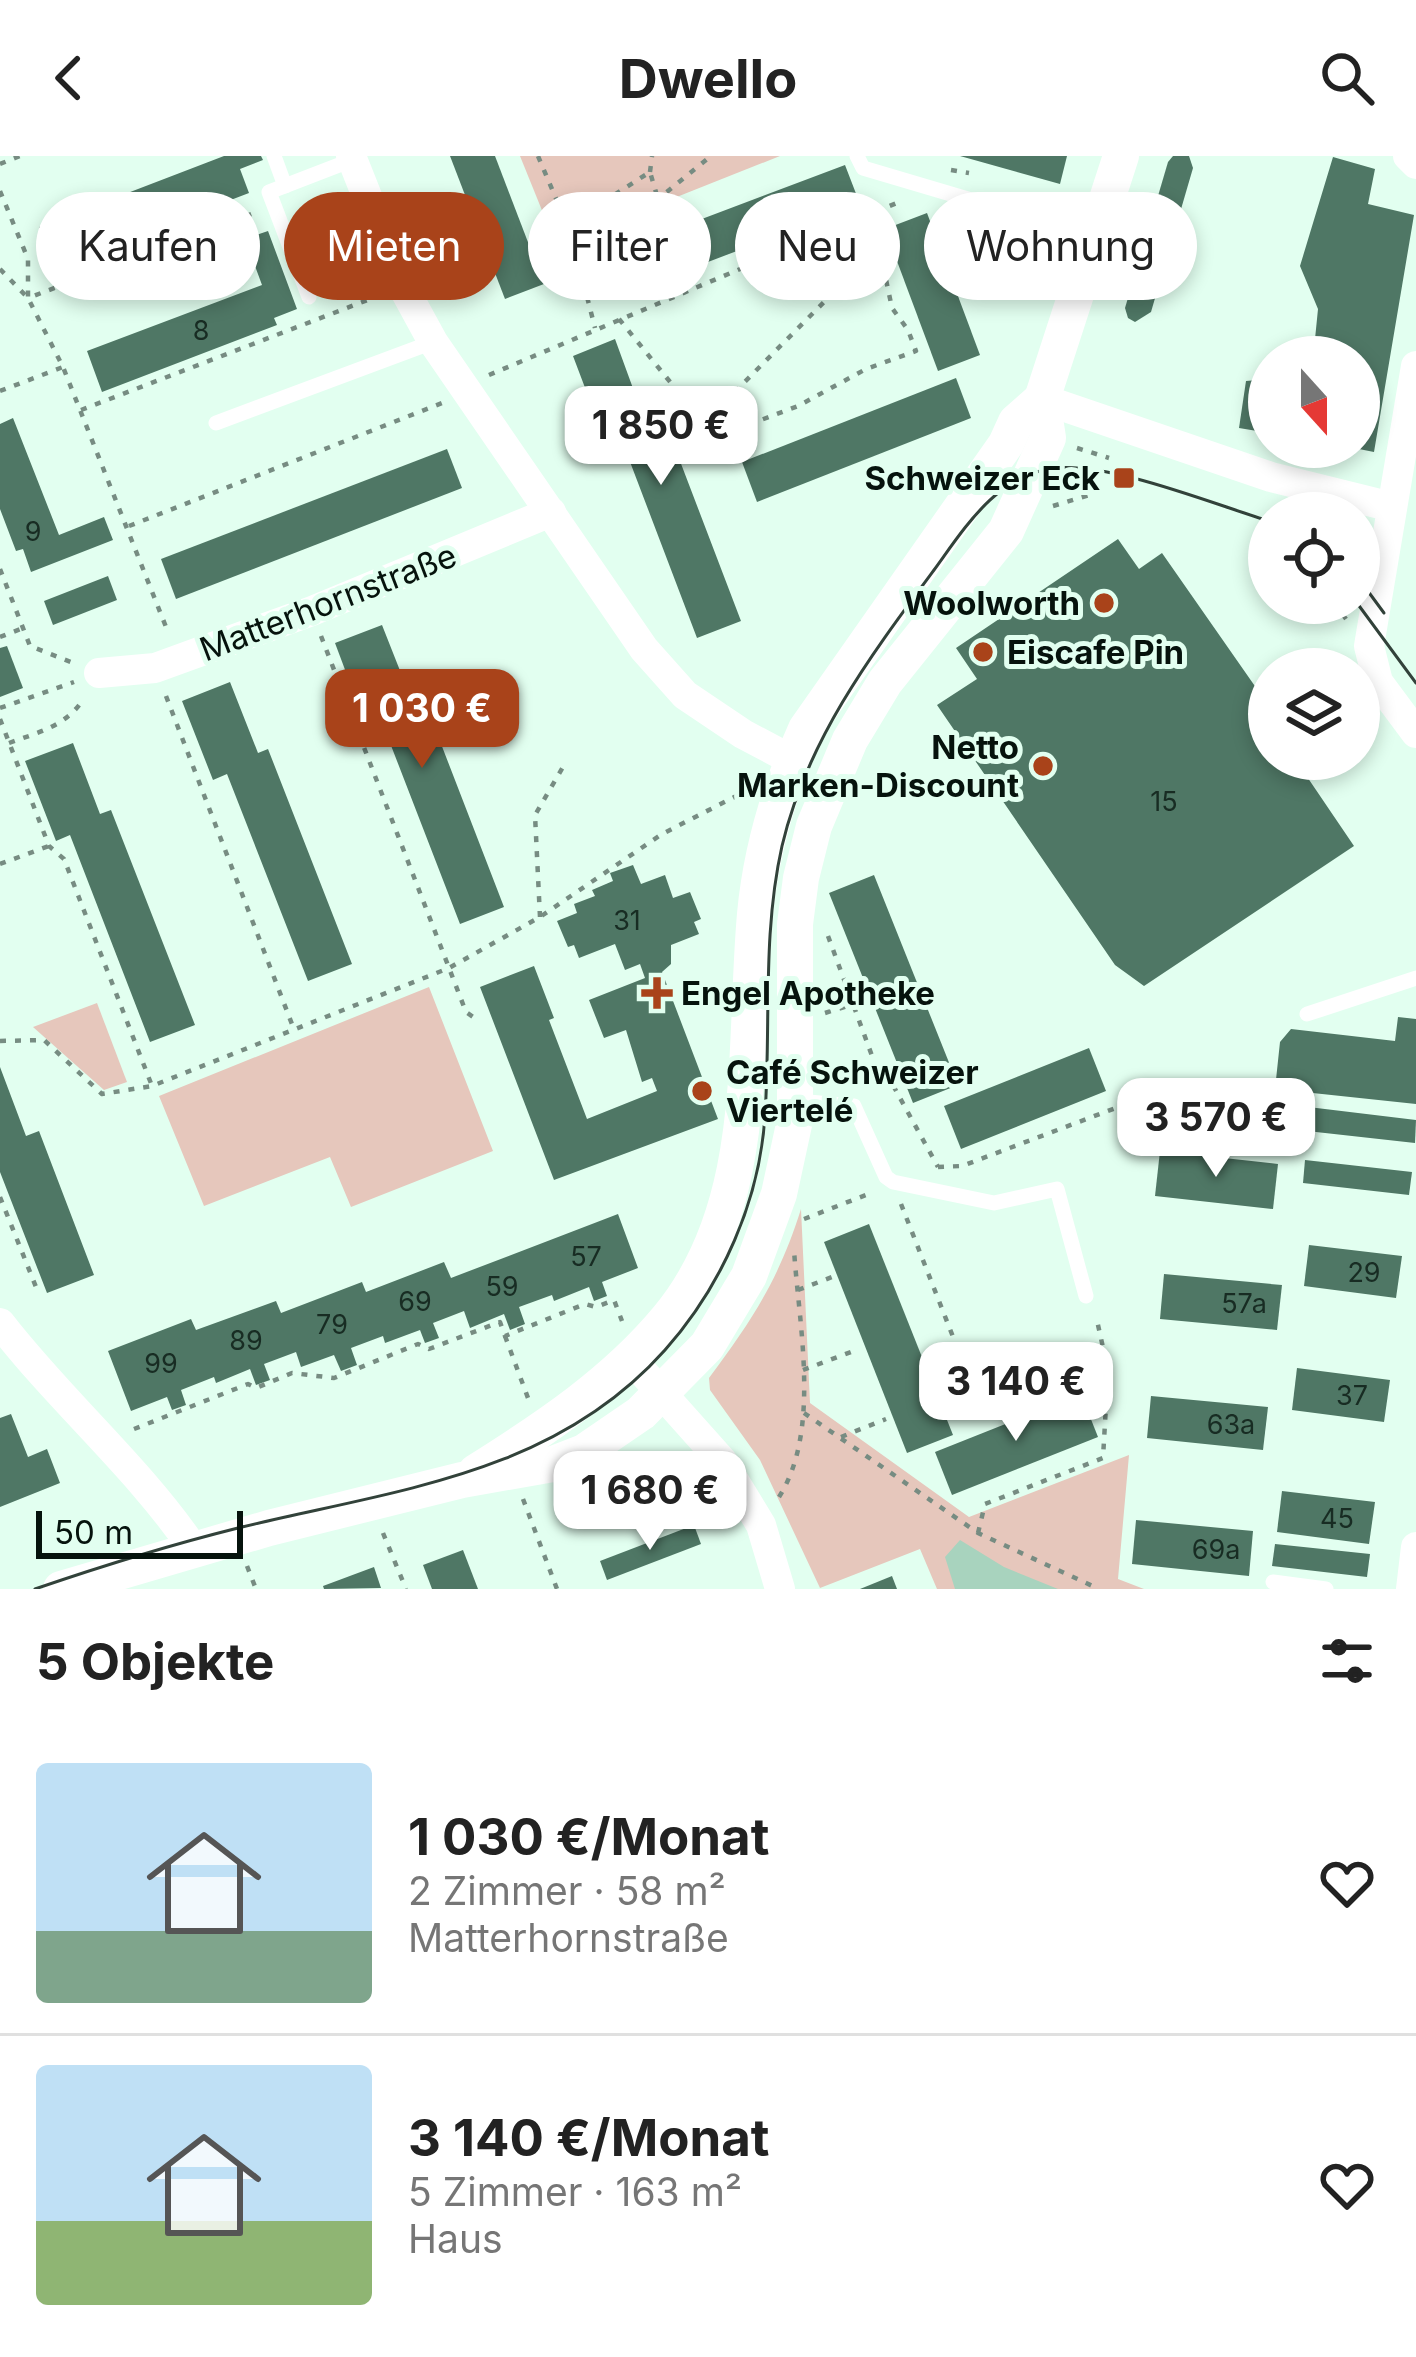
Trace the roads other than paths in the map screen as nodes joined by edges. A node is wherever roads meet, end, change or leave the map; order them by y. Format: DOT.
graph roads {
  1 [pos="274,156"];
  2 [pos="857,156"];
  3 [pos="1121,156"];
  4 [pos="1408,156"];
  5 [pos="351,158"];
  6 [pos="1416,164"];
  7 [pos="285,186"];
  8 [pos="942,192"];
  9 [pos="1110,192"];
  10 [pos="284,232"];
  11 [pos="1075,300"];
  12 [pos="433,341"];
  13 [pos="1416,366"];
  14 [pos="1042,399"];
  15 [pos="215,424"];
  16 [pos="1392,507"];
  17 [pos="551,512"];
  18 [pos="956,512"];
  19 [pos="993,547"];
  20 [pos="99,673"];
  21 [pos="1416,733"];
  22 [pos="789,771"];
  23 [pos="1416,978"];
  24 [pos="1307,1014"];
  25 [pos="797,1083"];
  26 [pos="1086,1296"];
  27 [pos="0,1323"];
  28 [pos="633,1356"];
  29 [pos="664,1391"];
  30 [pos="462,1480"];
  31 [pos="193,1547"];
  32 [pos="1416,1547"];
  33 [pos="1273,1582"];
  34 [pos="61,1589"];
  35 [pos="780,1589"];
  36 [pos="1326,1589"];
  37 [pos="1411,1589"];
  1 -- 7 [label="lane"];
  2 -- 8 [label="lane"];
  3 -- 9 [label="street"];
  4 -- 6 [label="street"];
  5 -- 7 [label="lane"];
  5 -- 12 [label="street"];
  7 -- 10 [label="lane"];
  11 -- 14 [label="street"];
  12 -- 15 [label="lane"];
  12 -- 17 [label="street"];
  13 -- 16 [label="street"];
  14 -- 16 [label="street"];
  14 -- 18 [label="street"];
  14 -- 19 [label="street"];
  16 -- 21 [label="street"];
  17 -- 20 [label="street, Matterhornstraße"];
  17 -- 22 [label="street"];
  18 -- 19 [label="street"];
  18 -- 22 [label="street"];
  19 -- 25 [label="street"];
  22 -- 28 [label="street"];
  23 -- 24 [label="lane"];
  25 -- 26 [label="lane"];
  25 -- 29 [label="street"];
  27 -- 31 [label="street"];
  28 -- 29 [label="street"];
  28 -- 30 [label="street"];
  29 -- 30 [label="street"];
  29 -- 35 [label="street"];
  30 -- 31 [label="street"];
  31 -- 34 [label="street"];
  32 -- 37 [label="street"];
  33 -- 36 [label="lane"];
}
